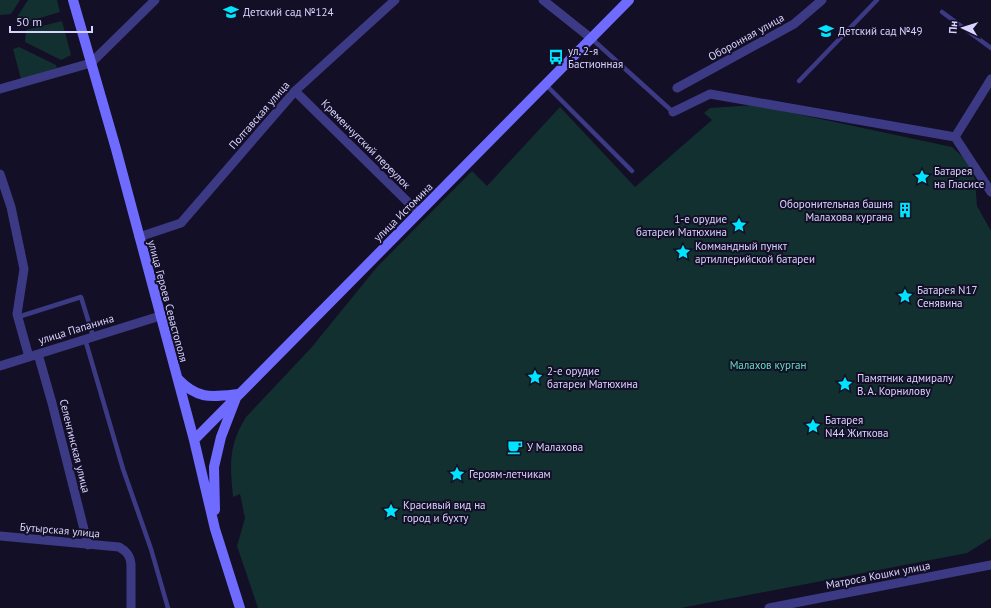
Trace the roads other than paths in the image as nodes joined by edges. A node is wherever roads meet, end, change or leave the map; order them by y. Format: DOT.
graph roads {
  1 [pos="73,0"];
  2 [pos="155,0"];
  3 [pos="395,0"];
  4 [pos="543,0"];
  5 [pos="629,0"];
  6 [pos="822,0"];
  7 [pos="877,0"];
  8 [pos="942,12"];
  9 [pos="592,40"];
  10 [pos="991,48"];
  11 [pos="91,63"];
  12 [pos="991,79"];
  13 [pos="799,81"];
  14 [pos="546,85"];
  15 [pos="677,88"];
  16 [pos="0,89"];
  17 [pos="296,91"];
  18 [pos="673,112"];
  19 [pos="955,137"];
  20 [pos="632,171"];
  21 [pos="0,174"];
  22 [pos="991,192"];
  23 [pos="419,213"];
  24 [pos="139,237"];
  25 [pos="160,316"];
  26 [pos="18,317"];
  27 [pos="89,338"];
  28 [pos="38,354"];
  29 [pos="28,357"];
  30 [pos="0,366"];
  31 [pos="177,378"];
  32 [pos="238,394"];
  33 [pos="194,440"];
  34 [pos="215,529"];
  35 [pos="0,536"];
  36 [pos="88,545"];
  37 [pos="991,565"];
  38 [pos="131,608"];
  39 [pos="168,608"];
  40 [pos="240,608"];
  41 [pos="769,608"];
  1 -- 11 [label="main road, улица Героев Севастополя"];
  2 -- 11 [label="street"];
  3 -- 17 [label="street, Полтавская улица"];
  4 -- 9 [label="street"];
  5 -- 9 [label="main road, улица Истомина"];
  6 -- 15 [label="street, Оборонная улица"];
  7 -- 13 [label="lane"];
  8 -- 10 [label="lane"];
  9 -- 14 [label="main road, улица Истомина"];
  9 -- 18 [label="lane"];
  11 -- 16 [label="street"];
  11 -- 24 [label="main road, улица Героев Севастополя"];
  12 -- 19 [label="street"];
  14 -- 20 [label="lane"];
  14 -- 23 [label="main road, улица Истомина"];
  17 -- 23 [label="street, Кременчугский переулок"];
  17 -- 24 [label="street, Полтавская улица"];
  18 -- 19 [label="street"];
  19 -- 22 [label="street"];
  21 -- 26 [label="street"];
  23 -- 32 [label="main road, улица Истомина"];
  24 -- 25 [label="main road, улица Героев Севастополя"];
  25 -- 27 [label="street, улица Папанина"];
  25 -- 31 [label="main road, улица Героев Севастополя"];
  26 -- 27 [label="lane"];
  26 -- 29 [label="street"];
  27 -- 28 [label="street, улица Папанина"];
  27 -- 39 [label="lane"];
  28 -- 29 [label="street, улица Папанина"];
  28 -- 36 [label="street, Селенгинская улица"];
  29 -- 30 [label="street, улица Папанина"];
  31 -- 32 [label="main road"];
  31 -- 33 [label="main road, улица Героев Севастополя"];
  32 -- 33 [label="main road, улица Истомина"];
  32 -- 34 [label="main road"];
  33 -- 34 [label="main road, улица Героев Севастополя"];
  34 -- 40 [label="main road, улица Героев Севастополя"];
  35 -- 36 [label="street, Бутырская улица"];
  36 -- 38 [label="street, Бутырская улица"];
  37 -- 41 [label="street, Матроса Кошки улица"];
}
